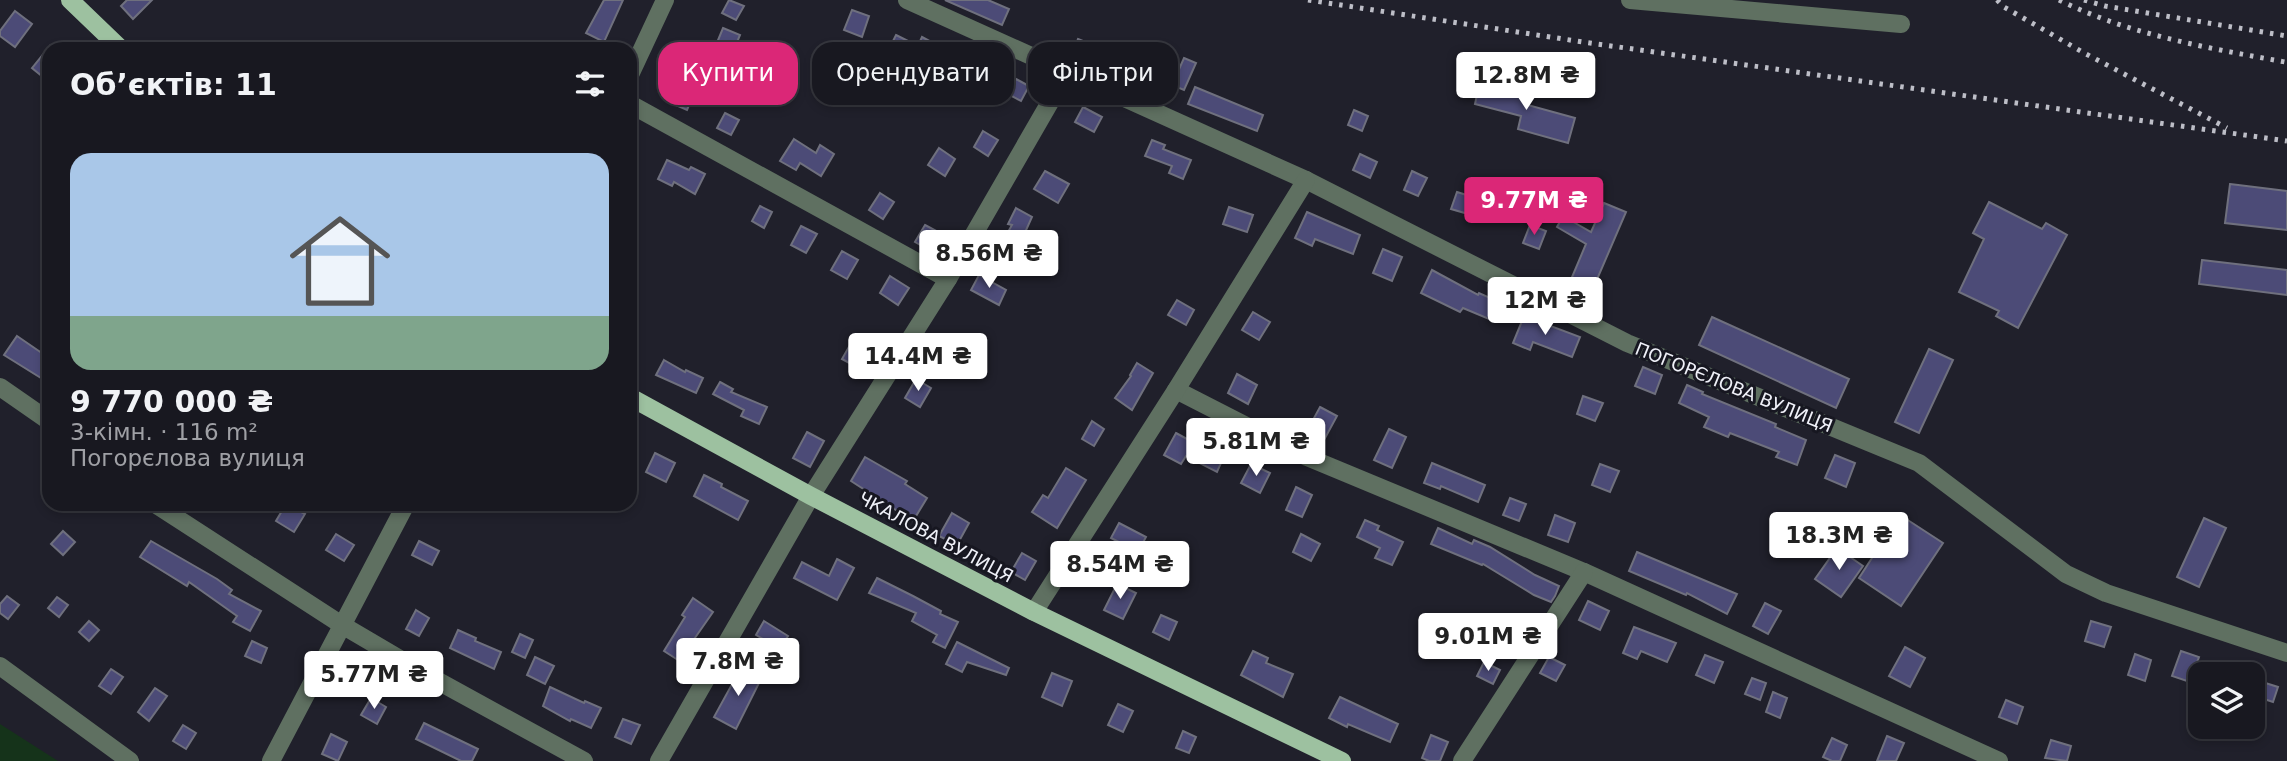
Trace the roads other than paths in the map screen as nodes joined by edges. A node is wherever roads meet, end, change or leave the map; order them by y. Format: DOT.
graph roads {
  1 [pos="70,0"];
  2 [pos="665,0"];
  3 [pos="907,0"];
  4 [pos="1630,0"];
  5 [pos="1901,24"];
  6 [pos="114,42"];
  7 [pos="1028,53"];
  8 [pos="637,60"];
  9 [pos="1048,105"];
  10 [pos="1142,105"];
  11 [pos="637,108"];
  12 [pos="1306,180"];
  13 [pos="948,279"];
  14 [pos="0,387"];
  15 [pos="1176,390"];
  16 [pos="637,401"];
  17 [pos="42,417"];
  18 [pos="811,496"];
  19 [pos="166,511"];
  20 [pos="402,511"];
  21 [pos="1584,572"];
  22 [pos="1034,612"];
  23 [pos="342,625"];
  24 [pos="2287,653"];
  25 [pos="0,666"];
  26 [pos="130,761"];
  27 [pos="271,761"];
  28 [pos="584,761"];
  29 [pos="659,761"];
  30 [pos="1342,761"];
  31 [pos="1462,761"];
  32 [pos="1999,761"];
  1 -- 6 [label="main road"];
  2 -- 8 [label="street"];
  3 -- 7 [label="street, ПОГОРЄЛОВА ВУЛИЦЯ"];
  4 -- 5 [label="street"];
  9 -- 13 [label="street"];
  10 -- 12 [label="street, ПОГОРЄЛОВА ВУЛИЦЯ"];
  11 -- 13 [label="street"];
  12 -- 15 [label="street"];
  12 -- 24 [label="street, ПОГОРЄЛОВА ВУЛИЦЯ"];
  13 -- 18 [label="street"];
  14 -- 17 [label="street"];
  15 -- 21 [label="street"];
  15 -- 22 [label="street"];
  16 -- 18 [label="main road, ЧКАЛОВА ВУЛИЦЯ"];
  18 -- 22 [label="main road, ЧКАЛОВА ВУЛИЦЯ"];
  18 -- 29 [label="street"];
  19 -- 23 [label="street"];
  20 -- 23 [label="street"];
  21 -- 31 [label="street"];
  21 -- 32 [label="street"];
  22 -- 30 [label="main road, ЧКАЛОВА ВУЛИЦЯ"];
  23 -- 27 [label="street"];
  23 -- 28 [label="street"];
  25 -- 26 [label="street"];
}
